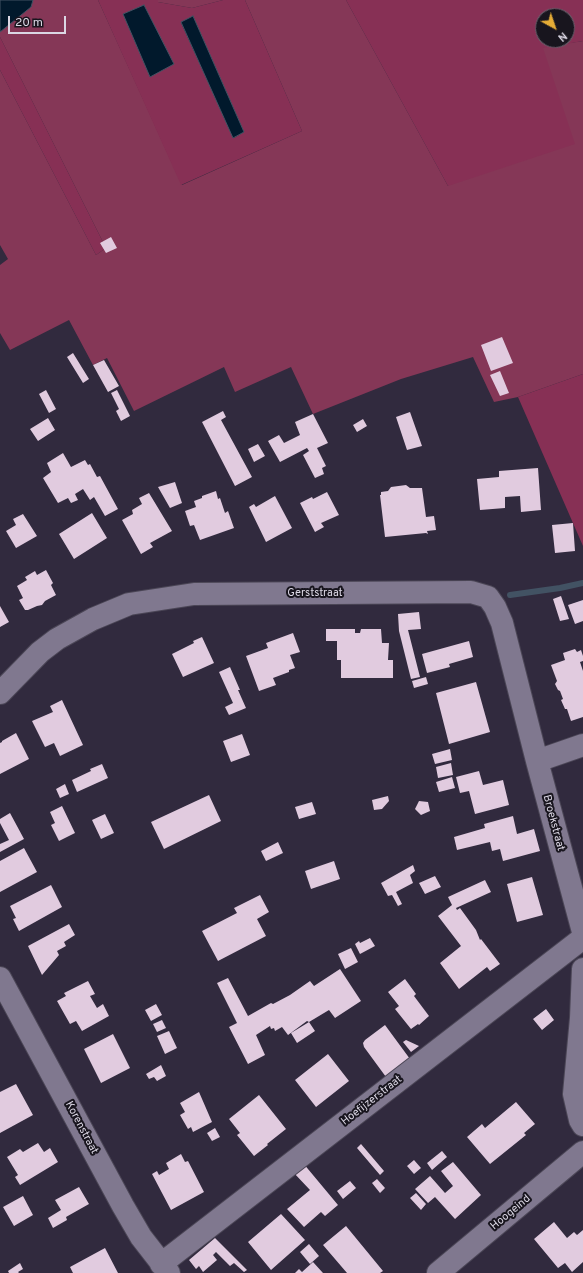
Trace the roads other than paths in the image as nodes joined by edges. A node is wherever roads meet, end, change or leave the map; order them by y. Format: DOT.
graph roads {
  1 [pos="0,693"];
  2 [pos="583,745"];
  3 [pos="536,761"];
  4 [pos="583,932"];
  5 [pos="583,938"];
  6 [pos="583,969"];
  7 [pos="0,978"];
  8 [pos="583,1125"];
  9 [pos="583,1152"];
  10 [pos="165,1268"];
  11 [pos="438,1273"];
  1 -- 3 [label="street, Gerststraat"];
  2 -- 3 [label="street"];
  3 -- 4 [label="street, Broekstraat"];
  5 -- 10 [label="street, Hoefijzerstraat"];
  6 -- 8 [label="street"];
  7 -- 10 [label="street, Korenstraat"];
  9 -- 11 [label="street, Hoogeind"];
}
